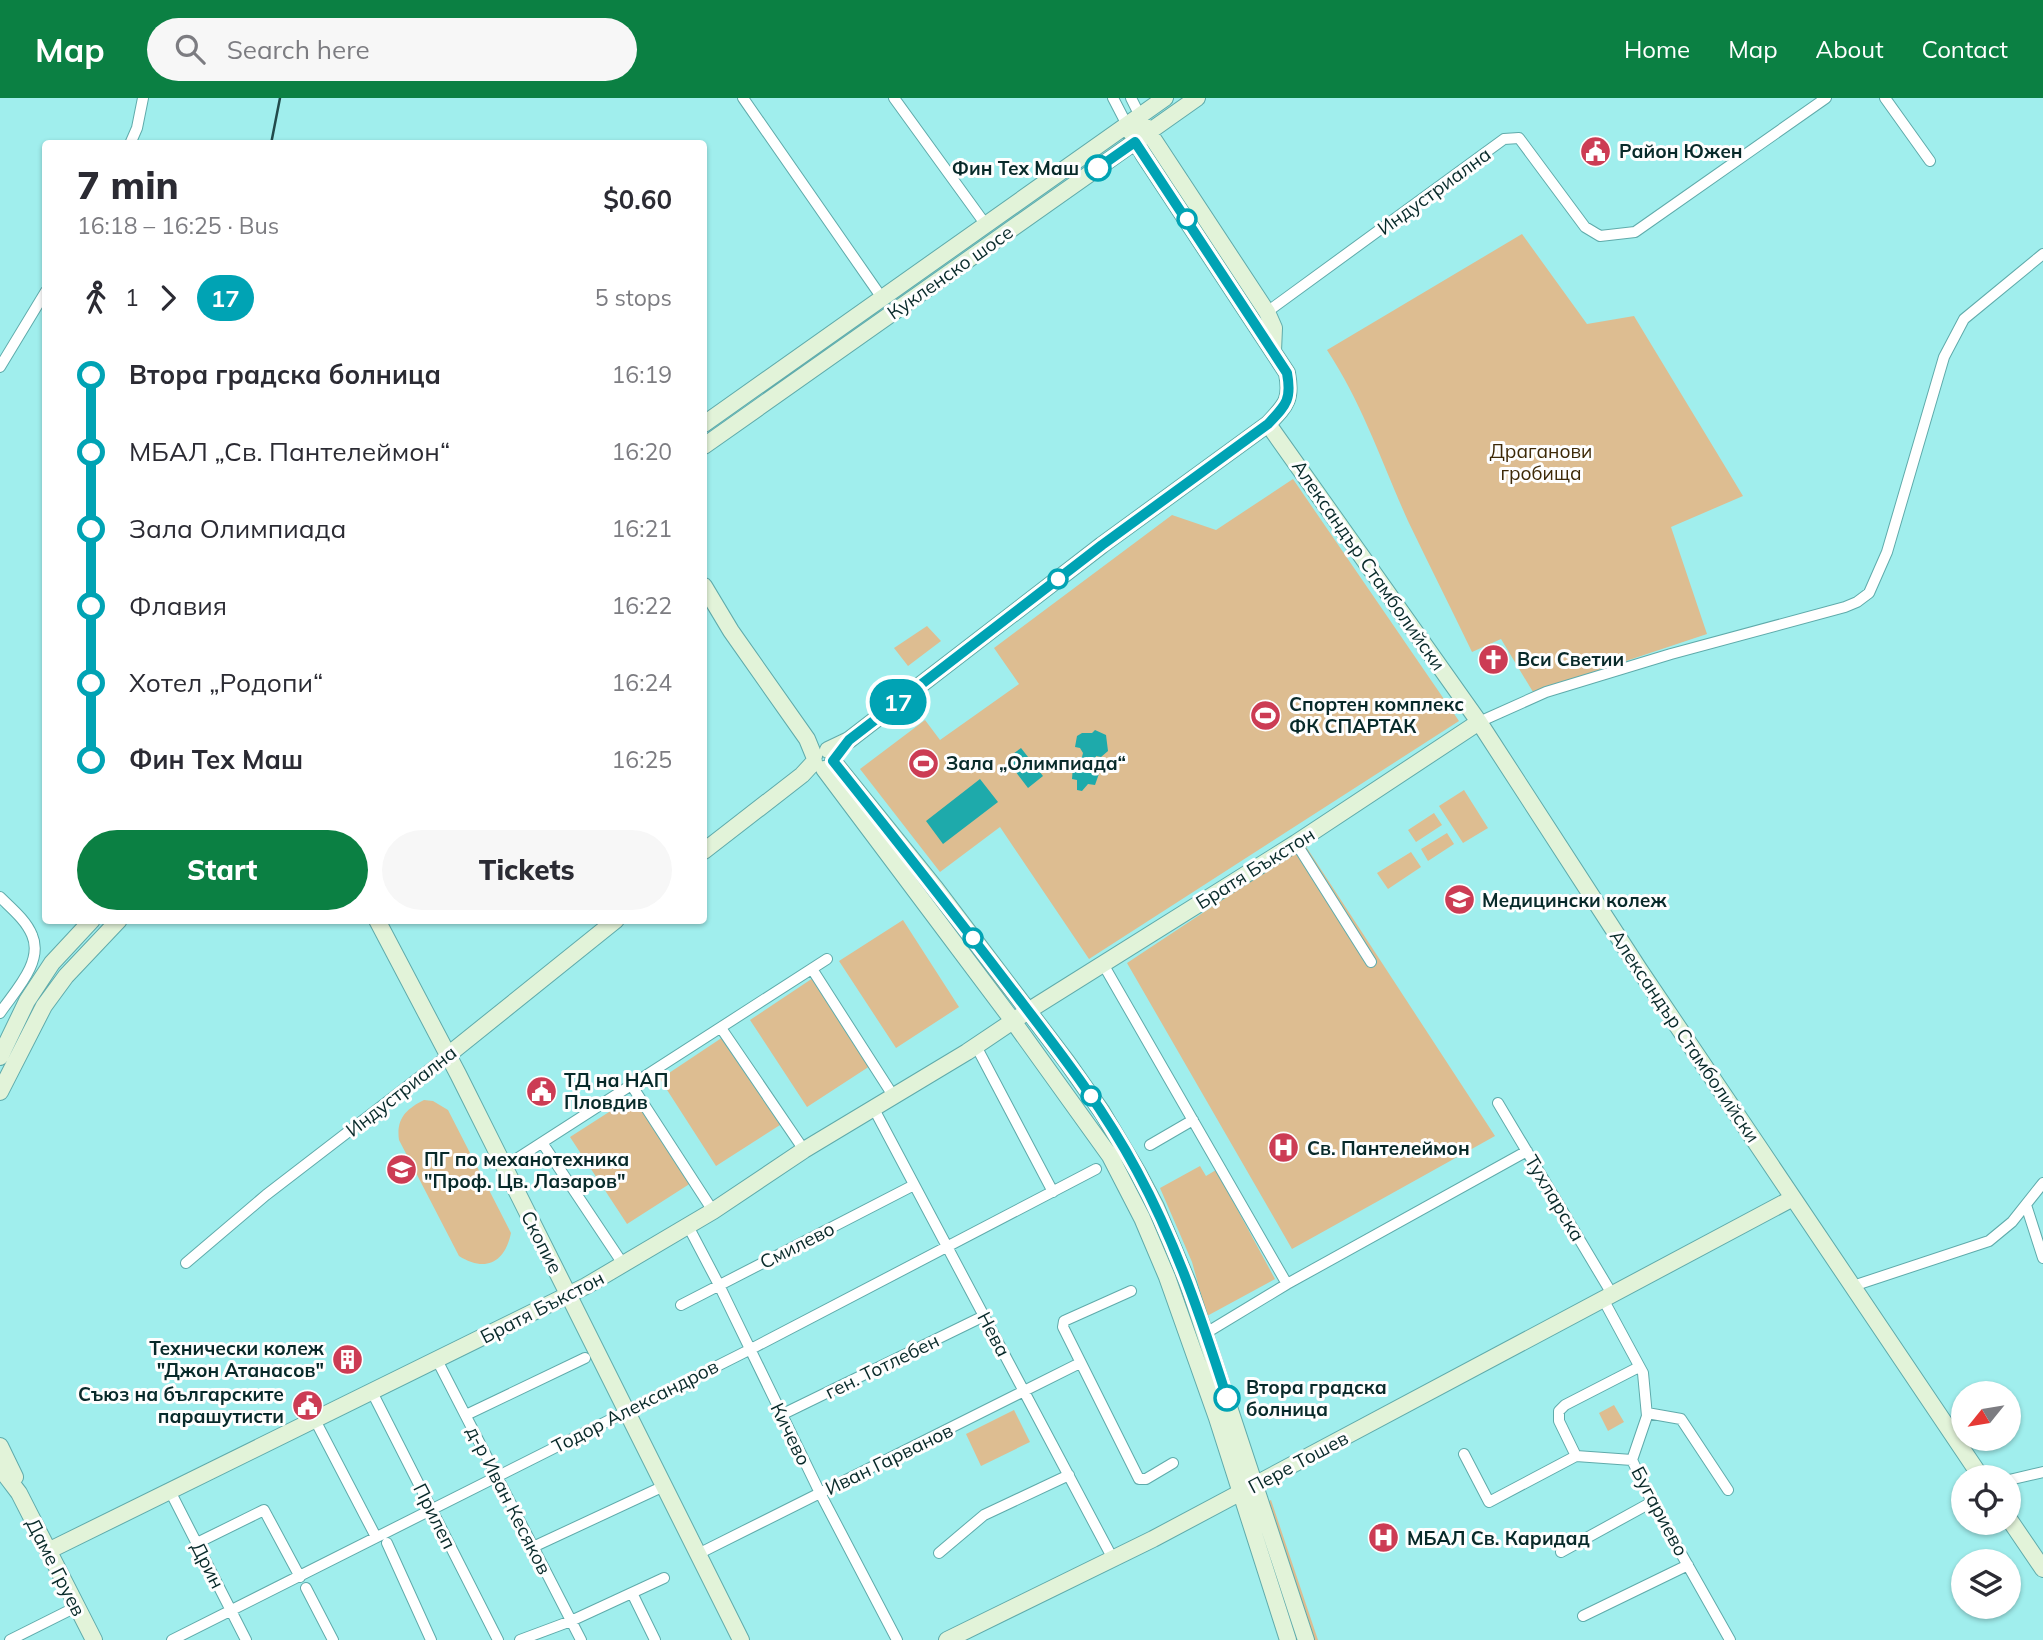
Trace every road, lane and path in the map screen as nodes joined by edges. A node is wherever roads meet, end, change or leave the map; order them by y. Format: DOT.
graph roads {
  1 [pos="143,98"];
  2 [pos="743,98"];
  3 [pos="894,98"];
  4 [pos="1113,98"];
  5 [pos="1131,98"];
  6 [pos="1165,98"];
  7 [pos="1197,98"];
  8 [pos="1826,98"];
  9 [pos="1885,98"];
  10 [pos="1134,121"];
  11 [pos="1142,137"];
  12 [pos="132,140"];
  13 [pos="1930,161"];
  14 [pos="986,225"];
  15 [pos="2043,254"];
  16 [pos="42,297"];
  17 [pos="882,298"];
  18 [pos="1268,312"];
  19 [pos="1273,351"];
  20 [pos="0,367"];
  21 [pos="707,422"];
  22 [pos="1268,424"];
  23 [pos="707,444"];
  24 [pos="707,591"];
  25 [pos="1479,723"];
  26 [pos="823,759"];
  27 [pos="1296,843"];
  28 [pos="707,849"];
  29 [pos="0,897"];
  30 [pos="88,924"];
  31 [pos="115,924"];
  32 [pos="379,924"];
  33 [pos="612,924"];
  34 [pos="827,959"];
  35 [pos="1371,962"];
  36 [pos="1103,964"];
  37 [pos="812,969"];
  38 [pos="1028,1011"];
  39 [pos="0,1013"];
  40 [pos="1013,1021"];
  41 [pos="721,1028"];
  42 [pos="976,1046"];
  43 [pos="448,1055"];
  44 [pos="0,1056"];
  45 [pos="632,1086"];
  46 [pos="0,1092"];
  47 [pos="894,1097"];
  48 [pos="1499,1103"];
  49 [pos="874,1109"];
  50 [pos="1193,1120"];
  51 [pos="543,1144"];
  52 [pos="1150,1144"];
  53 [pos="804,1150"];
  54 [pos="1527,1151"];
  55 [pos="504,1167"];
  56 [pos="1096,1169"];
  57 [pos="2043,1183"];
  58 [pos="914,1185"];
  59 [pos="1054,1192"];
  60 [pos="1793,1198"];
  61 [pos="2026,1205"];
  62 [pos="713,1211"];
  63 [pos="688,1226"];
  64 [pos="948,1248"];
  65 [pos="2043,1258"];
  66 [pos="186,1263"];
  67 [pos="623,1264"];
  68 [pos="719,1284"];
  69 [pos="1287,1284"];
  70 [pos="1853,1286"];
  71 [pos="1131,1291"];
  72 [pos="569,1296"];
  73 [pos="1608,1296"];
  74 [pos="681,1305"];
  75 [pos="984,1316"];
  76 [pos="1206,1334"];
  77 [pos="751,1349"];
  78 [pos="585,1359"];
  79 [pos="438,1360"];
  80 [pos="1080,1363"];
  81 [pos="1639,1367"];
  82 [pos="1024,1391"];
  83 [pos="372,1392"];
  84 [pos="626,1410"];
  85 [pos="1647,1413"];
  86 [pos="466,1415"];
  87 [pos="781,1415"];
  88 [pos="316,1420"];
  89 [pos="0,1446"];
  90 [pos="1464,1454"];
  91 [pos="1576,1456"];
  92 [pos="1632,1460"];
  93 [pos="1173,1463"];
  94 [pos="1973,1465"];
  95 [pos="0,1468"];
  96 [pos="2043,1472"];
  97 [pos="1069,1475"];
  98 [pos="496,1476"];
  99 [pos="2021,1477"];
  100 [pos="1255,1484"];
  101 [pos="664,1486"];
  102 [pos="170,1490"];
  103 [pos="1728,1490"];
  104 [pos="19,1493"];
  105 [pos="820,1493"];
  106 [pos="1240,1493"];
  107 [pos="1652,1502"];
  108 [pos="432,1509"];
  109 [pos="2020,1535"];
  110 [pos="376,1537"];
  111 [pos="197,1543"];
  112 [pos="387,1543"];
  113 [pos="533,1547"];
  114 [pos="48,1550"];
  115 [pos="1561,1552"];
  116 [pos="698,1553"];
  117 [pos="939,1553"];
  118 [pos="1114,1559"];
  119 [pos="1688,1565"];
  120 [pos="2043,1569"];
  121 [pos="300,1577"];
  122 [pos="664,1578"];
  123 [pos="306,1588"];
  124 [pos="632,1593"];
  125 [pos="76,1607"];
  126 [pos="231,1611"];
  127 [pos="1583,1616"];
  128 [pos="571,1621"];
  129 [pos="10,1640"];
  130 [pos="94,1640"];
  131 [pos="172,1640"];
  132 [pos="246,1640"];
  133 [pos="333,1640"];
  134 [pos="431,1640"];
  135 [pos="498,1640"];
  136 [pos="520,1640"];
  137 [pos="580,1640"];
  138 [pos="655,1640"];
  139 [pos="741,1640"];
  140 [pos="897,1640"];
  141 [pos="947,1640"];
  142 [pos="1288,1640"];
  143 [pos="1306,1640"];
  144 [pos="1730,1640"];
  1 -- 12 [label="street"];
  2 -- 17 [label="street"];
  3 -- 14 [label="street"];
  4 -- 10 [label="street"];
  5 -- 10 [label="street"];
  6 -- 10 [label="street, Кукленско шосе"];
  7 -- 11 [label="street, Кукленско шосе"];
  8 -- 18 [label="street, Индустриална"];
  9 -- 13 [label="street"];
  10 -- 11 [label="street"];
  10 -- 14 [label="street, Кукленско шосе"];
  11 -- 18 [label="street"];
  11 -- 19 [label="street"];
  11 -- 23 [label="street, Кукленско шосе"];
  14 -- 17 [label="street, Кукленско шосе"];
  15 -- 25 [label="street"];
  16 -- 20 [label="street"];
  17 -- 21 [label="street, Кукленско шосе"];
  18 -- 19 [label="street"];
  19 -- 22 [label="street"];
  22 -- 25 [label="street, Александър Стамболийски"];
  22 -- 26 [label="street"];
  24 -- 26 [label="street"];
  25 -- 27 [label="street, Братя Бъкстон"];
  25 -- 60 [label="street, Александър Стамболийски"];
  26 -- 28 [label="street"];
  26 -- 38 [label="street"];
  26 -- 40 [label="street"];
  27 -- 35 [label="street"];
  27 -- 36 [label="street, Братя Бъкстон"];
  29 -- 39 [label="street"];
  30 -- 44 [label="street"];
  31 -- 46 [label="street"];
  32 -- 43 [label="street, Скопие"];
  33 -- 43 [label="street, Индустриална"];
  34 -- 37 [label="street"];
  36 -- 38 [label="street, Братя Бъкстон"];
  36 -- 50 [label="street"];
  37 -- 41 [label="street"];
  37 -- 47 [label="street"];
  38 -- 40 [label="street, Братя Бъкстон"];
  38 -- 76 [label="street"];
  40 -- 42 [label="street, Братя Бъкстон"];
  40 -- 106 [label="street"];
  41 -- 45 [label="street"];
  41 -- 53 [label="street"];
  42 -- 47 [label="street, Братя Бъкстон"];
  42 -- 59 [label="street"];
  43 -- 55 [label="street, Скопие"];
  43 -- 66 [label="street, Индустриална"];
  45 -- 51 [label="street"];
  45 -- 62 [label="street"];
  47 -- 49 [label="street, Братя Бъкстон"];
  48 -- 54 [label="street, Тухларска"];
  49 -- 53 [label="street, Братя Бъкстон"];
  49 -- 58 [label="street, Нева"];
  50 -- 52 [label="street"];
  50 -- 69 [label="street"];
  51 -- 55 [label="street"];
  51 -- 67 [label="street"];
  53 -- 62 [label="street, Братя Бъкстон"];
  54 -- 69 [label="street"];
  54 -- 73 [label="street, Тухларска"];
  55 -- 72 [label="street, Скопие"];
  56 -- 59 [label="street, Тодор Александров"];
  57 -- 61 [label="street"];
  58 -- 64 [label="street, Нева"];
  58 -- 68 [label="street, Смилево"];
  59 -- 64 [label="street, Тодор Александров"];
  60 -- 70 [label="street, Александър Стамболийски"];
  60 -- 73 [label="street, Пере Тошев"];
  61 -- 65 [label="street"];
  61 -- 70 [label="street"];
  62 -- 63 [label="street, Братя Бъкстон"];
  63 -- 67 [label="street, Братя Бъкстон"];
  63 -- 68 [label="street, Кичево"];
  64 -- 75 [label="street, Нева"];
  64 -- 77 [label="street, Тодор Александров"];
  67 -- 72 [label="street, Братя Бъкстон"];
  68 -- 74 [label="street, Смилево"];
  68 -- 77 [label="street, Кичево"];
  69 -- 76 [label="street"];
  70 -- 94 [label="street, Александър Стамболийски"];
  71 -- 80 [label="street"];
  72 -- 79 [label="street, Братя Бъкстон"];
  72 -- 84 [label="street, Скопие"];
  73 -- 81 [label="street, Бугариево"];
  73 -- 100 [label="street, Пере Тошев"];
  75 -- 82 [label="street, Нева"];
  75 -- 87 [label="street, ген. Тотлебен"];
  76 -- 100 [label="street"];
  77 -- 84 [label="street, Тодор Александров"];
  77 -- 87 [label="street, Кичево"];
  78 -- 86 [label="street"];
  79 -- 83 [label="street, Братя Бъкстон"];
  79 -- 86 [label="street, д-р Иван Кесяков"];
  80 -- 82 [label="street, Иван Гарванов"];
  80 -- 93 [label="street"];
  81 -- 85 [label="street, Бугариево"];
  81 -- 91 [label="street"];
  82 -- 97 [label="street, Нева"];
  82 -- 105 [label="street, Иван Гарванов"];
  83 -- 88 [label="street, Братя Бъкстон"];
  83 -- 108 [label="street, Прилеп"];
  84 -- 98 [label="street, Тодор Александров"];
  84 -- 101 [label="street, Скопие"];
  85 -- 92 [label="street, Бугариево"];
  85 -- 103 [label="street"];
  86 -- 98 [label="street, д-р Иван Кесяков"];
  87 -- 105 [label="street, Кичево"];
  88 -- 102 [label="street, Братя Бъкстон"];
  88 -- 110 [label="street"];
  89 -- 104 [label="street"];
  90 -- 91 [label="street"];
  91 -- 92 [label="street"];
  92 -- 107 [label="street, Бугариево"];
  95 -- 104 [label="street"];
  96 -- 99 [label="street"];
  97 -- 117 [label="street"];
  97 -- 118 [label="street, Нева"];
  98 -- 108 [label="street, Тодор Александров"];
  98 -- 113 [label="street, д-р Иван Кесяков"];
  100 -- 106 [label="street, Пере Тошев"];
  100 -- 143 [label="street"];
  101 -- 113 [label="street"];
  101 -- 116 [label="street, Скопие"];
  102 -- 111 [label="street, Дрин"];
  102 -- 114 [label="street, Братя Бъкстон"];
  104 -- 114 [label="street, Даме Груев"];
  105 -- 116 [label="street, Иван Гарванов"];
  105 -- 140 [label="street, Кичево"];
  106 -- 118 [label="street, Пере Тошев"];
  106 -- 142 [label="street"];
  107 -- 115 [label="street"];
  107 -- 119 [label="street, Бугариево"];
  108 -- 110 [label="street, Тодор Александров"];
  108 -- 135 [label="street, Прилеп"];
  109 -- 120 [label="street"];
  110 -- 121 [label="street, Тодор Александров"];
  111 -- 121 [label="street"];
  111 -- 126 [label="street, Дрин"];
  112 -- 134 [label="street"];
  113 -- 128 [label="street, д-р Иван Кесяков"];
  114 -- 125 [label="street, Даме Груев"];
  116 -- 139 [label="street, Скопие"];
  118 -- 141 [label="street, Пере Тошев"];
  119 -- 127 [label="street"];
  119 -- 144 [label="street, Бугариево"];
  121 -- 126 [label="street, Тодор Александров"];
  122 -- 124 [label="street"];
  123 -- 133 [label="street"];
  124 -- 128 [label="street"];
  124 -- 138 [label="street"];
  125 -- 129 [label="street"];
  125 -- 130 [label="street, Даме Груев"];
  126 -- 131 [label="street, Тодор Александров"];
  126 -- 132 [label="street, Дрин"];
  128 -- 136 [label="street"];
  128 -- 137 [label="street, д-р Иван Кесяков"];
}
